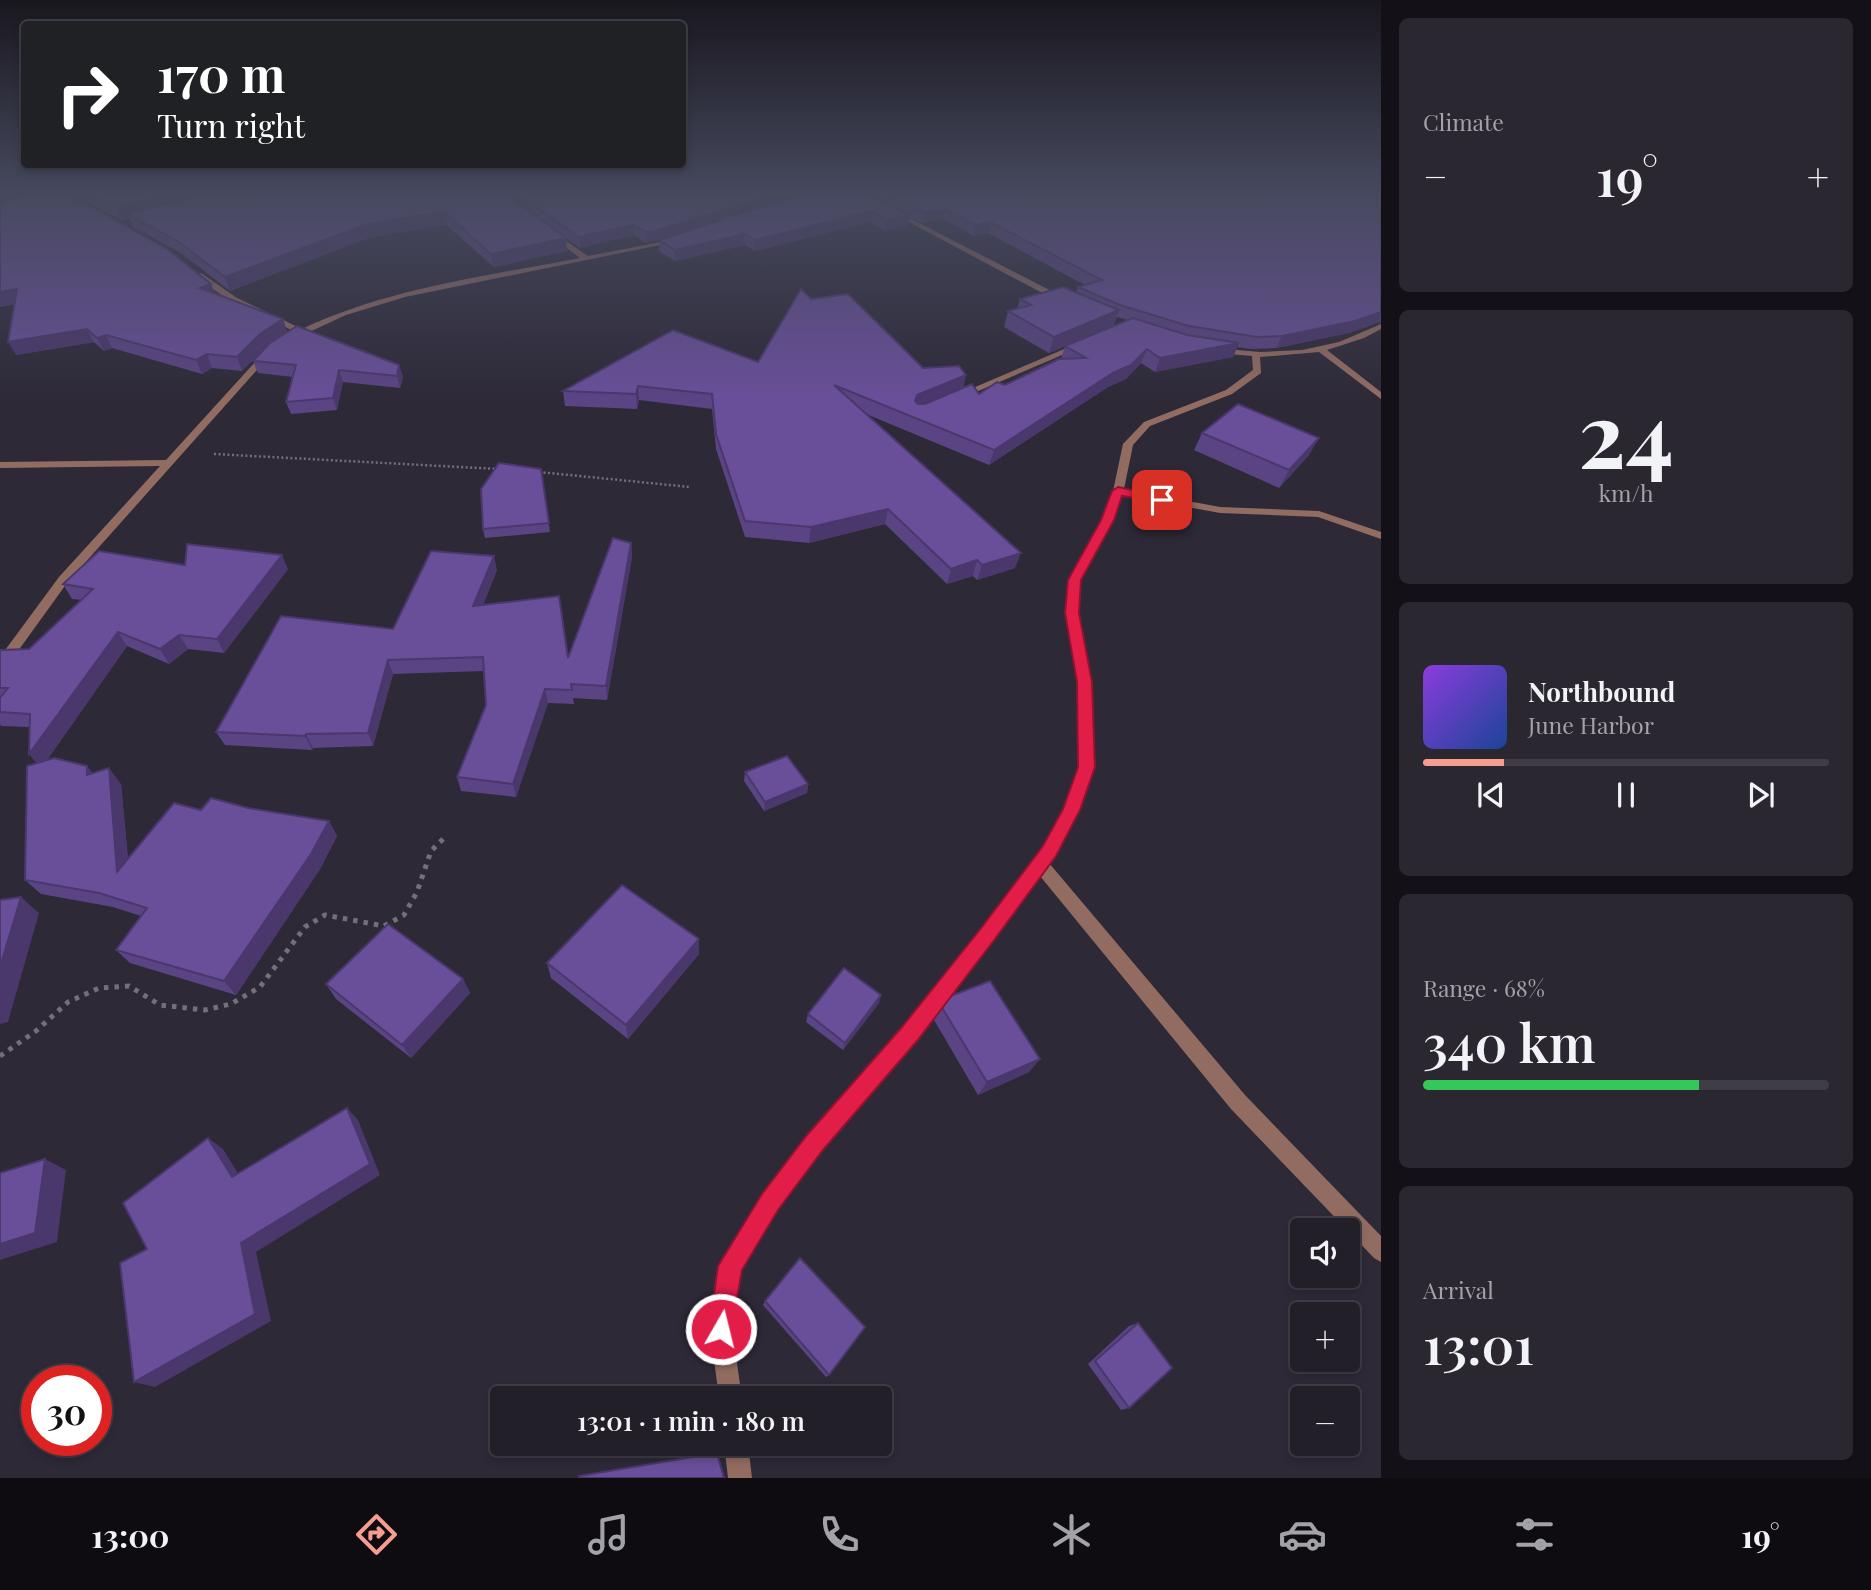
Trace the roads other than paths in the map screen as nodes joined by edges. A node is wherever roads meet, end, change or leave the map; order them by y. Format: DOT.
graph roads {
  1 [pos="567,263"];
  2 [pos="991,263"];
  3 [pos="189,266"];
  4 [pos="1074,306"];
  5 [pos="1381,326"];
  6 [pos="300,331"];
  7 [pos="1093,340"];
  8 [pos="1210,348"];
  9 [pos="1322,351"];
  10 [pos="1256,356"];
  11 [pos="1381,396"];
  12 [pos="943,403"];
  13 [pos="170,463"];
  14 [pos="0,466"];
  15 [pos="1118,491"];
  16 [pos="1381,536"];
  17 [pos="0,666"];
  18 [pos="1040,864"];
  19 [pos="1381,1251"];
  20 [pos="728,1386"];
  21 [pos="737,1456"];
  22 [pos="740,1478"];
  1 -- 6 [label="street"];
  2 -- 4 [label="street"];
  3 -- 6 [label="street"];
  5 -- 9 [label="street"];
  6 -- 13 [label="street"];
  7 -- 12 [label="street"];
  8 -- 10 [label="street"];
  9 -- 10 [label="street"];
  9 -- 11 [label="street"];
  10 -- 15 [label="street"];
  13 -- 14 [label="street"];
  13 -- 17 [label="street"];
  15 -- 16 [label="street"];
  15 -- 18 [label="street"];
  18 -- 19 [label="street"];
  18 -- 20 [label="street"];
  21 -- 22 [label="street"];
}
